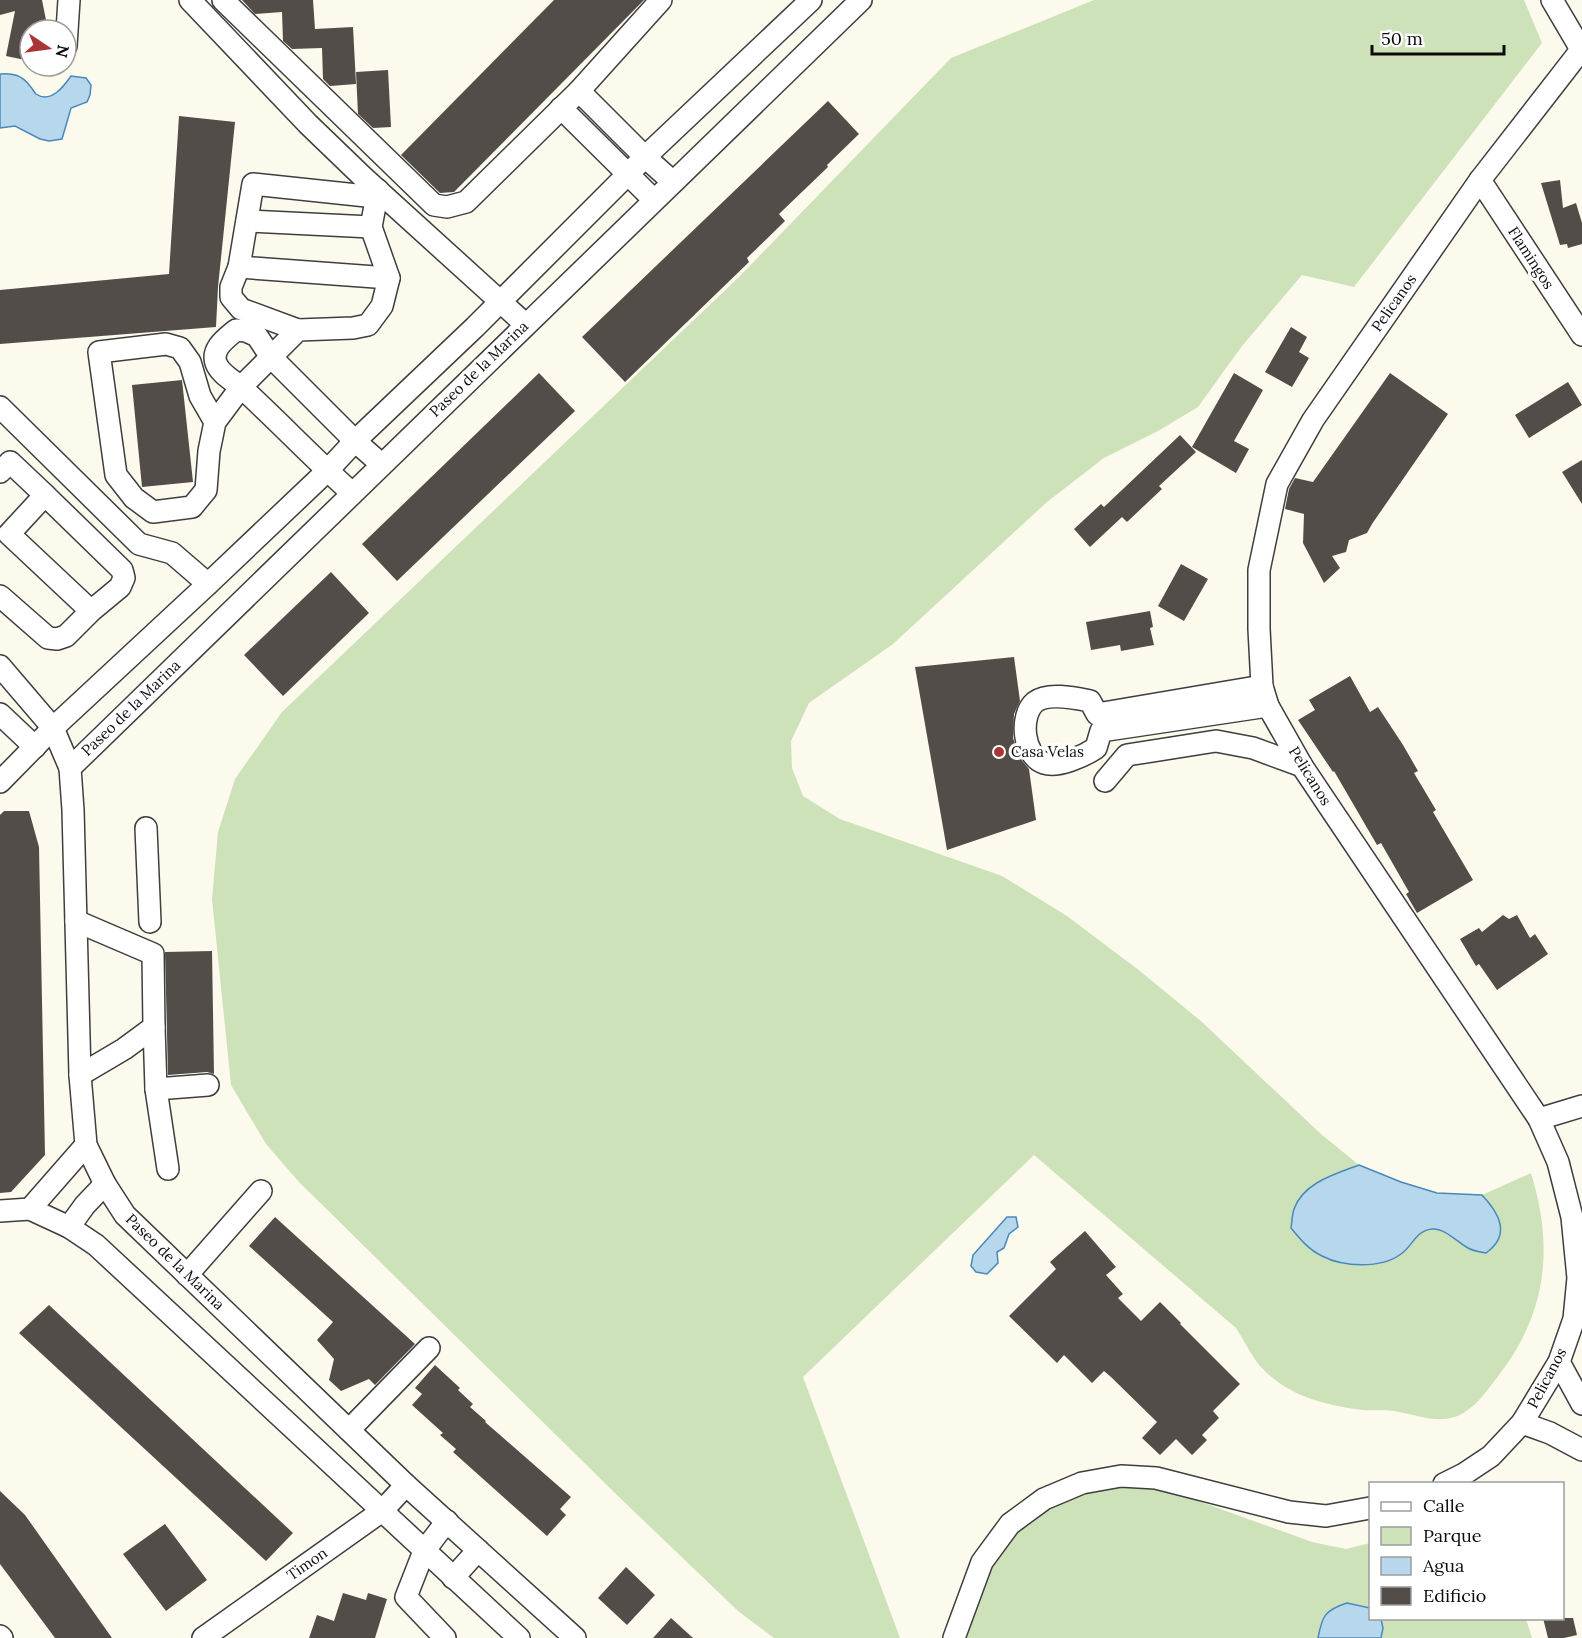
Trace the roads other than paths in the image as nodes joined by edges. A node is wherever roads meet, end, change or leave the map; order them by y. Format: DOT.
graph roads {
  1 [pos="69,0"];
  2 [pos="190,0"];
  3 [pos="223,0"];
  4 [pos="660,0"];
  5 [pos="812,0"];
  6 [pos="861,0"];
  7 [pos="1552,0"];
  8 [pos="68,18"];
  9 [pos="1581,51"];
  10 [pos="579,91"];
  11 [pos="561,108"];
  12 [pos="645,157"];
  13 [pos="627,175"];
  14 [pos="1480,180"];
  15 [pos="673,182"];
  16 [pos="377,193"];
  17 [pos="654,200"];
  18 [pos="247,221"];
  19 [pos="371,227"];
  20 [pos="239,267"];
  21 [pos="389,278"];
  22 [pos="500,301"];
  23 [pos="525,324"];
  24 [pos="475,327"];
  25 [pos="298,330"];
  26 [pos="1582,335"];
  27 [pos="498,351"];
  28 [pos="271,357"];
  29 [pos="241,387"];
  30 [pos="0,407"];
  31 [pos="215,422"];
  32 [pos="355,441"];
  33 [pos="381,464"];
  34 [pos="327,471"];
  35 [pos="0,472"];
  36 [pos="352,493"];
  37 [pos="45,495"];
  38 [pos="208,584"];
  39 [pos="0,596"];
  40 [pos="91,611"];
  41 [pos="0,666"];
  42 [pos="1265,696"];
  43 [pos="1208,705"];
  44 [pos="0,714"];
  45 [pos="1099,722"];
  46 [pos="53,728"];
  47 [pos="1216,741"];
  48 [pos="32,751"];
  49 [pos="1302,766"];
  50 [pos="70,768"];
  51 [pos="1104,781"];
  52 [pos="0,782"];
  53 [pos="146,828"];
  54 [pos="76,921"];
  55 [pos="150,922"];
  56 [pos="124,940"];
  57 [pos="153,954"];
  58 [pos="154,1027"];
  59 [pos="124,1049"];
  60 [pos="154,1065"];
  61 [pos="80,1075"];
  62 [pos="208,1085"];
  63 [pos="156,1089"];
  64 [pos="1582,1106"];
  65 [pos="1539,1119"];
  66 [pos="86,1145"];
  67 [pos="168,1169"];
  68 [pos="105,1184"];
  69 [pos="261,1191"];
  70 [pos="30,1209"];
  71 [pos="0,1211"];
  72 [pos="69,1227"];
  73 [pos="187,1275"];
  74 [pos="429,1348"];
  75 [pos="1559,1362"];
  76 [pos="1582,1404"];
  77 [pos="1522,1423"];
  78 [pos="349,1430"];
  79 [pos="1580,1445"];
  80 [pos="1447,1482"];
  81 [pos="406,1485"];
  82 [pos="1369,1509"];
  83 [pos="382,1511"];
  84 [pos="447,1521"];
  85 [pos="478,1550"];
  86 [pos="424,1551"];
  87 [pos="453,1578"];
  88 [pos="203,1638"];
  89 [pos="445,1638"];
  90 [pos="519,1638"];
  91 [pos="575,1638"];
  92 [pos="954,1638"];
  1 -- 8 [label="street"];
  2 -- 16 [label="street"];
  3 -- 11 [label="street"];
  4 -- 10 [label="street"];
  5 -- 12 [label="street"];
  6 -- 15 [label="street, Paseo de la Marina"];
  7 -- 9 [label="street"];
  9 -- 14 [label="street, Pelicanos"];
  10 -- 11 [label="street"];
  10 -- 12 [label="street"];
  11 -- 13 [label="street"];
  12 -- 13 [label="street"];
  12 -- 15 [label="street"];
  13 -- 17 [label="street"];
  13 -- 22 [label="street"];
  14 -- 26 [label="street, Flamingos"];
  14 -- 42 [label="street, Pelicanos"];
  15 -- 17 [label="street, Paseo de la Marina"];
  16 -- 18 [label="street"];
  16 -- 19 [label="street"];
  16 -- 22 [label="street"];
  17 -- 23 [label="street, Paseo de la Marina"];
  18 -- 19 [label="street"];
  18 -- 20 [label="street"];
  19 -- 21 [label="street"];
  20 -- 21 [label="street"];
  20 -- 25 [label="street"];
  21 -- 25 [label="street"];
  22 -- 23 [label="street"];
  22 -- 24 [label="street"];
  23 -- 27 [label="street, Paseo de la Marina"];
  24 -- 27 [label="street"];
  24 -- 32 [label="street"];
  25 -- 28 [label="street"];
  27 -- 33 [label="street, Paseo de la Marina"];
  28 -- 29 [label="street"];
  28 -- 29 [label="street"];
  28 -- 32 [label="street"];
  29 -- 31 [label="street"];
  29 -- 34 [label="street"];
  30 -- 38 [label="street"];
  31 -- 31 [label="street"];
  32 -- 33 [label="street"];
  32 -- 34 [label="street"];
  33 -- 36 [label="street, Paseo de la Marina"];
  34 -- 36 [label="street"];
  34 -- 38 [label="street"];
  35 -- 37 [label="street"];
  36 -- 50 [label="street, Paseo de la Marina"];
  37 -- 40 [label="street"];
  37 -- 40 [label="street"];
  38 -- 46 [label="street"];
  39 -- 40 [label="street"];
  41 -- 46 [label="street"];
  42 -- 43 [label="street"];
  42 -- 49 [label="street, Pelicanos"];
  43 -- 45 [label="street"];
  43 -- 47 [label="street"];
  44 -- 48 [label="street"];
  46 -- 48 [label="street"];
  46 -- 50 [label="street"];
  47 -- 49 [label="street"];
  47 -- 51 [label="street"];
  48 -- 52 [label="street"];
  49 -- 65 [label="street, Pelicanos"];
  50 -- 54 [label="street, Paseo de la Marina"];
  53 -- 55 [label="street"];
  54 -- 56 [label="street"];
  54 -- 61 [label="street, Paseo de la Marina"];
  55 -- 56 [label="street"];
  55 -- 57 [label="street"];
  56 -- 57 [label="street"];
  57 -- 58 [label="street"];
  58 -- 59 [label="street"];
  58 -- 60 [label="street"];
  59 -- 60 [label="street"];
  59 -- 61 [label="street"];
  60 -- 63 [label="street"];
  61 -- 66 [label="street, Paseo de la Marina"];
  62 -- 63 [label="street"];
  63 -- 67 [label="street"];
  64 -- 65 [label="street"];
  65 -- 75 [label="street, Pelicanos"];
  66 -- 68 [label="street, Paseo de la Marina"];
  66 -- 70 [label="street"];
  68 -- 72 [label="street"];
  68 -- 73 [label="street, Paseo de la Marina"];
  69 -- 73 [label="street"];
  70 -- 71 [label="street"];
  70 -- 72 [label="street"];
  72 -- 83 [label="street"];
  73 -- 78 [label="street, Paseo de la Marina"];
  74 -- 78 [label="street"];
  75 -- 76 [label="street"];
  75 -- 77 [label="street, Pelicanos"];
  77 -- 79 [label="street"];
  77 -- 80 [label="street, Pelicanos"];
  78 -- 81 [label="street, Paseo de la Marina"];
  81 -- 83 [label="street, Timon"];
  81 -- 84 [label="street, Paseo de la Marina"];
  82 -- 92 [label="street"];
  83 -- 86 [label="street"];
  83 -- 88 [label="street, Timon"];
  84 -- 85 [label="street, Paseo de la Marina"];
  84 -- 86 [label="street"];
  85 -- 87 [label="street"];
  85 -- 91 [label="street, Paseo de la Marina"];
  86 -- 87 [label="street"];
  86 -- 89 [label="street"];
  87 -- 90 [label="street"];
}
